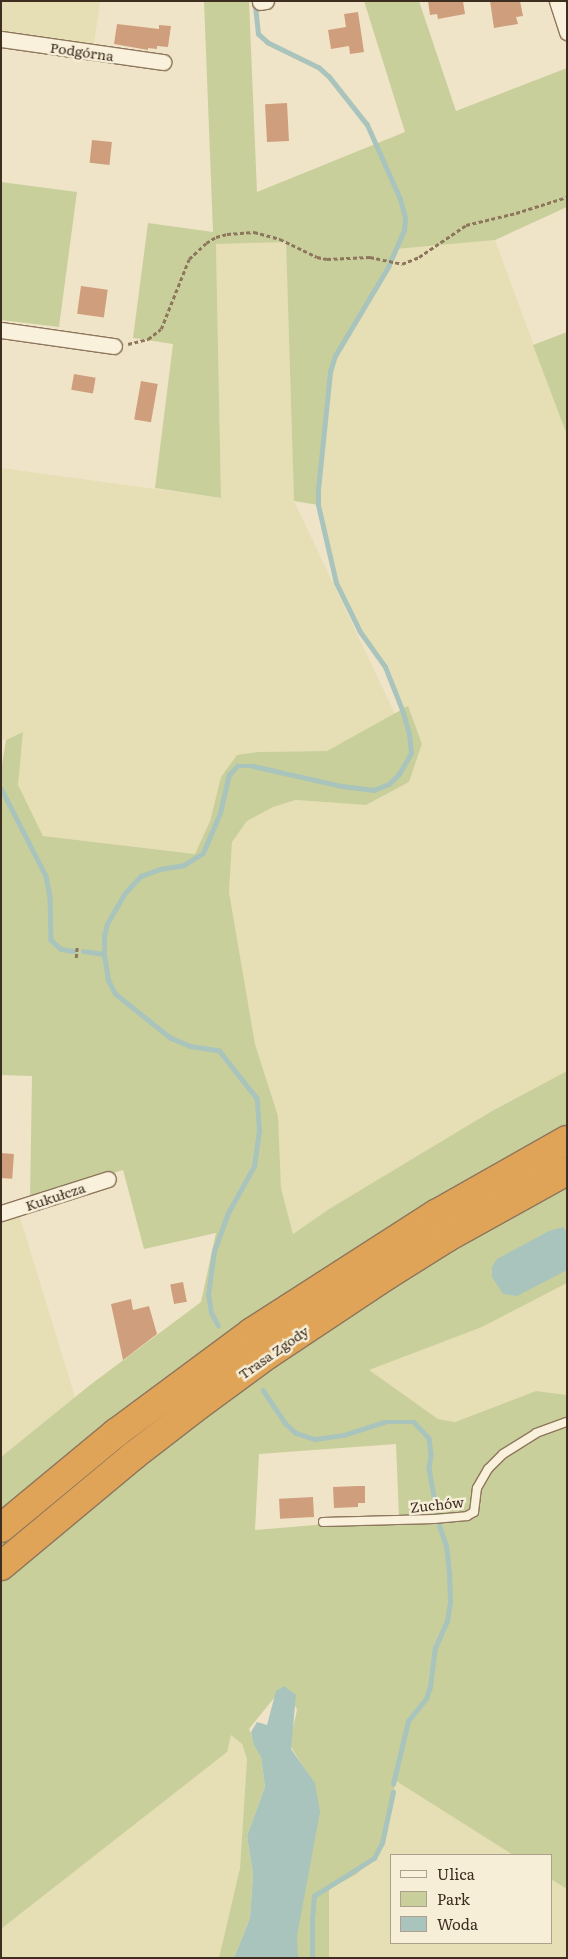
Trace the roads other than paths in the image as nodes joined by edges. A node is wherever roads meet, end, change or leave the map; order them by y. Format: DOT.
graph roads {
  1 [pos="557,1"];
  2 [pos="567,32"];
  3 [pos="1,39"];
  4 [pos="163,62"];
  5 [pos="1,330"];
  6 [pos="114,346"];
  7 [pos="567,1140"];
  8 [pos="567,1171"];
  9 [pos="108,1179"];
  10 [pos="1,1213"];
  11 [pos="567,1422"];
  12 [pos="323,1522"];
  13 [pos="1,1528"];
  14 [pos="1,1566"];
  1 -- 2 [label="street"];
  3 -- 4 [label="street, Podgórna"];
  5 -- 6 [label="street"];
  7 -- 13 [label="highway, Trasa Zgody"];
  8 -- 14 [label="highway, Trasa Zgody"];
  9 -- 10 [label="street, Kukułcza"];
  11 -- 12 [label="lane, Zuchów"];
}
